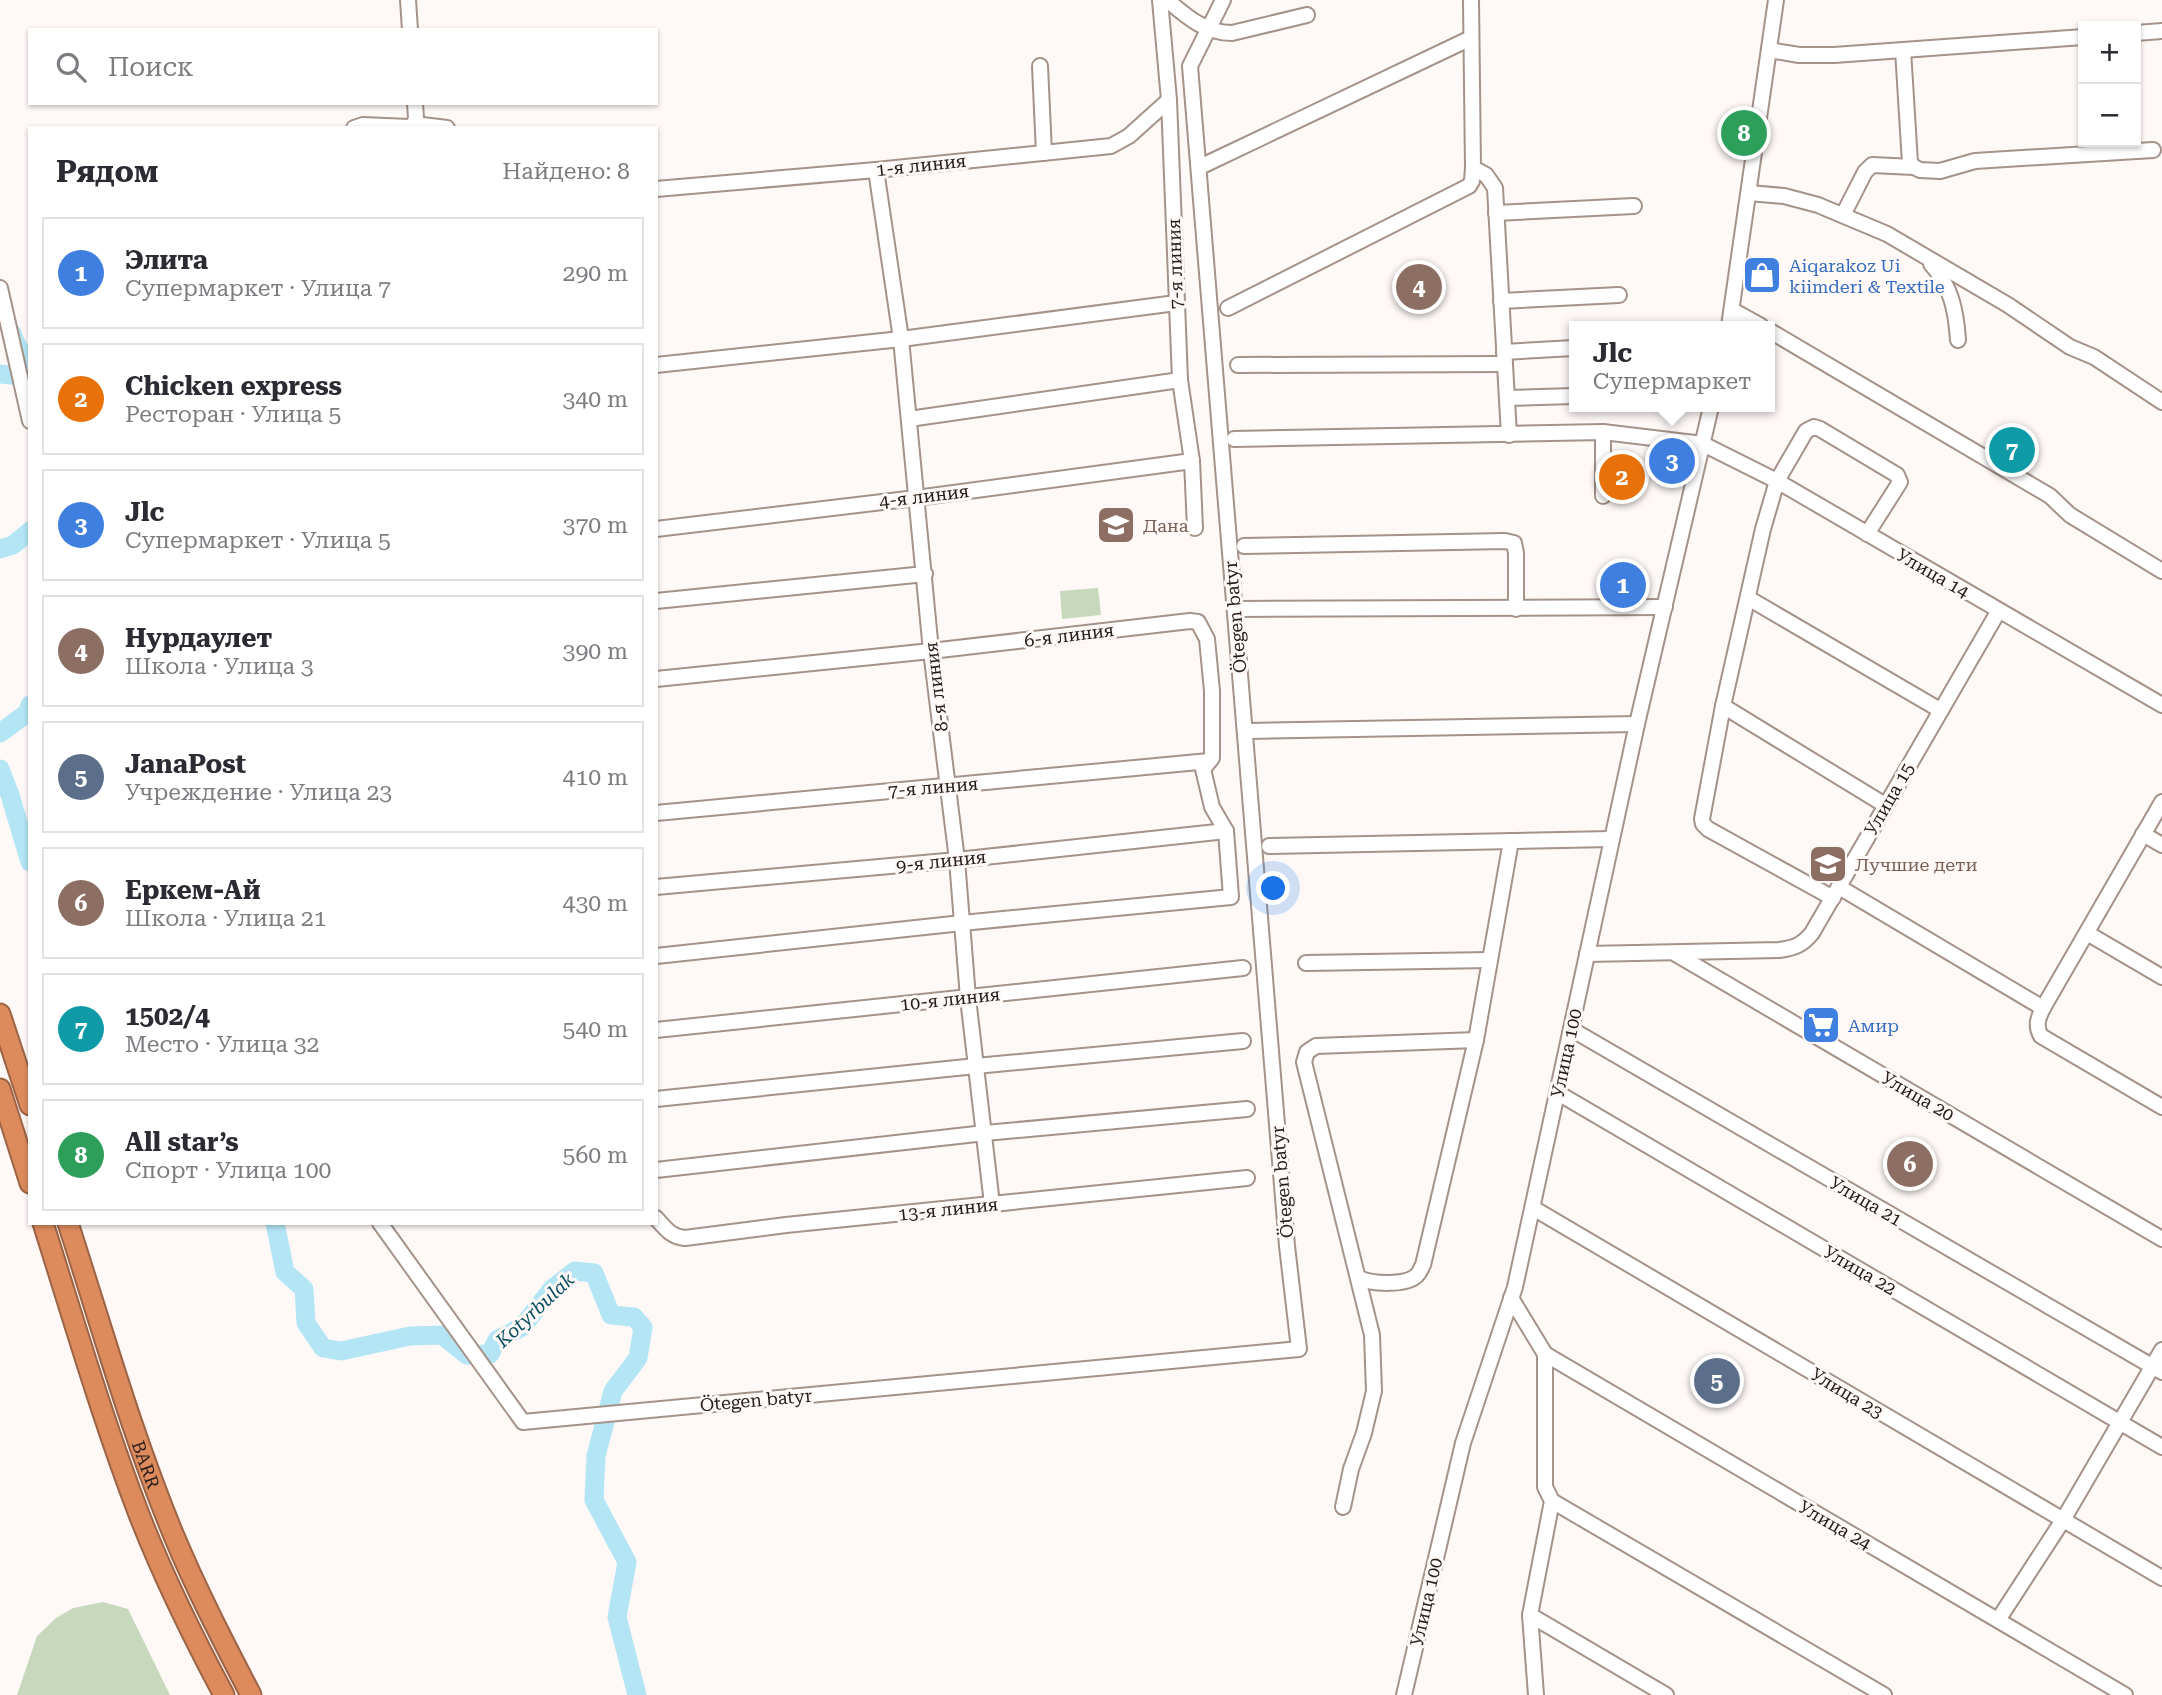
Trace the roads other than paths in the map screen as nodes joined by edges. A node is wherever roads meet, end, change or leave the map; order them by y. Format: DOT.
graph roads {
  1 [pos="408,0"];
  2 [pos="1160,0"];
  3 [pos="1167,0"];
  4 [pos="1223,0"];
  5 [pos="1471,0"];
  6 [pos="1776,0"];
  7 [pos="1307,15"];
  8 [pos="410,28"];
  9 [pos="2162,31"];
  10 [pos="2141,33"];
  11 [pos="2078,37"];
  12 [pos="1471,38"];
  13 [pos="1769,50"];
  14 [pos="1903,50"];
  15 [pos="1040,66"];
  16 [pos="1169,100"];
  17 [pos="415,105"];
  18 [pos="414,124"];
  19 [pos="360,126"];
  20 [pos="386,126"];
  21 [pos="411,126"];
  22 [pos="430,126"];
  23 [pos="2153,150"];
  24 [pos="1044,153"];
  25 [pos="1204,164"];
  26 [pos="1914,167"];
  27 [pos="1473,168"];
  28 [pos="876,170"];
  29 [pos="658,189"];
  30 [pos="1749,193"];
  31 [pos="1634,206"];
  32 [pos="1496,213"];
  33 [pos="1843,215"];
  34 [pos="1921,254"];
  35 [pos="0,288"];
  36 [pos="1619,295"];
  37 [pos="1501,301"];
  38 [pos="1176,303"];
  39 [pos="1228,308"];
  40 [pos="1732,310"];
  41 [pos="1730,321"];
  42 [pos="1752,321"];
  43 [pos="1775,334"];
  44 [pos="901,339"];
  45 [pos="1958,340"];
  46 [pos="1569,349"];
  47 [pos="1504,358"];
  48 [pos="658,365"];
  49 [pos="1238,365"];
  50 [pos="1180,380"];
  51 [pos="1569,396"];
  52 [pos="1507,398"];
  53 [pos="2162,402"];
  54 [pos="28,412"];
  55 [pos="1710,412"];
  56 [pos="909,419"];
  57 [pos="1603,432"];
  58 [pos="1508,435"];
  59 [pos="1234,439"];
  60 [pos="1703,444"];
  61 [pos="1192,461"];
  62 [pos="1777,481"];
  63 [pos="1603,496"];
  64 [pos="916,498"];
  65 [pos="1195,528"];
  66 [pos="658,529"];
  67 [pos="1867,534"];
  68 [pos="1244,546"];
  69 [pos="2162,570"];
  70 [pos="925,574"];
  71 [pos="1748,598"];
  72 [pos="658,601"];
  73 [pos="1665,607"];
  74 [pos="1516,609"];
  75 [pos="1240,610"];
  76 [pos="1998,612"];
  77 [pos="931,651"];
  78 [pos="658,679"];
  79 [pos="2162,705"];
  80 [pos="1723,706"];
  81 [pos="1940,710"];
  82 [pos="1637,724"];
  83 [pos="1249,731"];
  84 [pos="1209,761"];
  85 [pos="948,786"];
  86 [pos="2162,802"];
  87 [pos="1885,806"];
  88 [pos="658,813"];
  89 [pos="1226,831"];
  90 [pos="2143,834"];
  91 [pos="1612,839"];
  92 [pos="1511,841"];
  93 [pos="2162,845"];
  94 [pos="1269,846"];
  95 [pos="957,860"];
  96 [pos="658,887"];
  97 [pos="1836,893"];
  98 [pos="962,923"];
  99 [pos="2087,933"];
  100 [pos="1674,953"];
  101 [pos="1587,954"];
  102 [pos="658,956"];
  103 [pos="1490,960"];
  104 [pos="1306,963"];
  105 [pos="1243,968"];
  106 [pos="2162,977"];
  107 [pos="968,998"];
  108 [pos="2042,1008"];
  109 [pos="0,1014"];
  110 [pos="1571,1029"];
  111 [pos="658,1030"];
  112 [pos="1476,1040"];
  113 [pos="1243,1041"];
  114 [pos="975,1066"];
  115 [pos="0,1089"];
  116 [pos="1558,1093"];
  117 [pos="28,1099"];
  118 [pos="658,1099"];
  119 [pos="2162,1107"];
  120 [pos="1247,1109"];
  121 [pos="985,1133"];
  122 [pos="658,1170"];
  123 [pos="28,1176"];
  124 [pos="1247,1178"];
  125 [pos="992,1204"];
  126 [pos="1533,1208"];
  127 [pos="658,1220"];
  128 [pos="44,1225"];
  129 [pos="69,1225"];
  130 [pos="381,1225"];
  131 [pos="2162,1240"];
  132 [pos="1359,1278"];
  133 [pos="1511,1298"];
  134 [pos="2162,1350"];
  135 [pos="1545,1354"];
  136 [pos="2157,1370"];
  137 [pos="2120,1423"];
  138 [pos="2162,1447"];
  139 [pos="1552,1501"];
  140 [pos="1343,1507"];
  141 [pos="2063,1520"];
  142 [pos="2162,1578"];
  143 [pos="1530,1615"];
  144 [pos="1998,1620"];
  145 [pos="224,1695"];
  146 [pos="251,1695"];
  147 [pos="1404,1695"];
  148 [pos="1536,1695"];
  149 [pos="1666,1695"];
  150 [pos="1884,1695"];
  151 [pos="2125,1695"];
  1 -- 8 [label="street"];
  2 -- 16 [label="street, 7-я линия"];
  3 -- 7 [label="street"];
  4 -- 130 [label="street, Ötegen batyr"];
  5 -- 12 [label="street"];
  6 -- 13 [label="street"];
  9 -- 10 [label="street"];
  11 -- 14 [label="street"];
  12 -- 25 [label="street"];
  12 -- 27 [label="street"];
  13 -- 14 [label="street"];
  13 -- 30 [label="street"];
  14 -- 26 [label="street"];
  15 -- 24 [label="street"];
  16 -- 24 [label="street, 1-я линия"];
  16 -- 38 [label="street, 7-я линия"];
  17 -- 18 [label="street"];
  18 -- 21 [label="street"];
  18 -- 22 [label="street"];
  19 -- 20 [label="street"];
  23 -- 26 [label="street"];
  24 -- 28 [label="street, 1-я линия"];
  26 -- 33 [label="street"];
  27 -- 32 [label="street"];
  27 -- 39 [label="street"];
  28 -- 29 [label="street, 1-я линия"];
  28 -- 44 [label="street, 8-я линия"];
  30 -- 33 [label="street"];
  30 -- 40 [label="street"];
  31 -- 32 [label="street"];
  32 -- 37 [label="street"];
  33 -- 34 [label="street"];
  34 -- 45 [label="street"];
  34 -- 53 [label="street"];
  35 -- 54 [label="street"];
  36 -- 37 [label="street"];
  37 -- 47 [label="street"];
  38 -- 44 [label="street"];
  38 -- 50 [label="street, 7-я линия"];
  40 -- 41 [label="street"];
  40 -- 42 [label="street"];
  43 -- 69 [label="street"];
  44 -- 48 [label="street"];
  44 -- 56 [label="street, 8-я линия"];
  46 -- 47 [label="street"];
  47 -- 49 [label="street"];
  47 -- 52 [label="street"];
  50 -- 56 [label="street"];
  50 -- 61 [label="street, 7-я линия"];
  51 -- 52 [label="street"];
  52 -- 58 [label="street"];
  55 -- 60 [label="street, Улица 100"];
  56 -- 64 [label="street, 8-я линия"];
  57 -- 58 [label="street, Улица 14"];
  57 -- 60 [label="street, Улица 14"];
  57 -- 63 [label="street"];
  58 -- 59 [label="street, Улица 14"];
  60 -- 62 [label="street, Улица 14"];
  60 -- 73 [label="street, Улица 100"];
  61 -- 64 [label="street, 4-я линия"];
  61 -- 65 [label="street, 7-я линия"];
  62 -- 67 [label="street, Улица 14"];
  62 -- 67 [label="street"];
  62 -- 71 [label="street"];
  64 -- 66 [label="street, 4-я линия"];
  64 -- 70 [label="street, 8-я линия"];
  67 -- 76 [label="street, Улица 14"];
  68 -- 74 [label="street"];
  70 -- 72 [label="street"];
  70 -- 77 [label="street, 8-я линия"];
  71 -- 80 [label="street"];
  71 -- 81 [label="street"];
  73 -- 74 [label="street"];
  73 -- 82 [label="street, Улица 100"];
  74 -- 75 [label="street"];
  76 -- 79 [label="street, Улица 14"];
  76 -- 81 [label="street, Улица 15"];
  77 -- 78 [label="street, 6-я линия"];
  77 -- 84 [label="street, 6-я линия"];
  77 -- 85 [label="street, 8-я линия"];
  80 -- 87 [label="street"];
  80 -- 97 [label="street"];
  81 -- 87 [label="street, Улица 15"];
  82 -- 83 [label="street"];
  82 -- 91 [label="street, Улица 100"];
  84 -- 85 [label="street, 7-я линия"];
  84 -- 89 [label="street, 6-я линия"];
  85 -- 88 [label="street, 7-я линия"];
  85 -- 95 [label="street, 8-я линия"];
  86 -- 90 [label="street"];
  87 -- 97 [label="street, Улица 15"];
  89 -- 95 [label="street, 9-я линия"];
  89 -- 98 [label="street, 6-я линия"];
  90 -- 93 [label="street"];
  90 -- 99 [label="street"];
  91 -- 92 [label="street"];
  91 -- 101 [label="street, Улица 100"];
  92 -- 94 [label="street"];
  92 -- 103 [label="street"];
  95 -- 96 [label="street, 9-я линия"];
  95 -- 98 [label="street, 8-я линия"];
  97 -- 100 [label="street, Улица 15"];
  97 -- 108 [label="street"];
  98 -- 102 [label="street"];
  98 -- 107 [label="street, 8-я линия"];
  99 -- 106 [label="street"];
  99 -- 108 [label="street"];
  100 -- 101 [label="street, Улица 15"];
  100 -- 131 [label="street, Улица 20"];
  101 -- 110 [label="street, Улица 100"];
  103 -- 104 [label="street"];
  103 -- 112 [label="street"];
  105 -- 107 [label="street, 10-я линия"];
  107 -- 111 [label="street, 10-я линия"];
  107 -- 114 [label="street, 8-я линия"];
  108 -- 119 [label="street"];
  109 -- 117 [label="highway"];
  110 -- 116 [label="street, Улица 100"];
  110 -- 136 [label="street, Улица 21"];
  112 -- 132 [label="street"];
  112 -- 132 [label="street"];
  113 -- 114 [label="street"];
  114 -- 118 [label="street"];
  114 -- 121 [label="street, 8-я линия"];
  115 -- 123 [label="highway"];
  116 -- 126 [label="street, Улица 100"];
  116 -- 137 [label="street, Улица 22"];
  120 -- 121 [label="street"];
  121 -- 122 [label="street"];
  121 -- 125 [label="street, 8-я линия"];
  124 -- 125 [label="street, 13-я линия"];
  125 -- 127 [label="street, 13-я линия"];
  126 -- 133 [label="street, Улица 100"];
  126 -- 141 [label="street, Улица 23"];
  128 -- 145 [label="highway, BARR"];
  129 -- 146 [label="highway, BARR"];
  132 -- 140 [label="street"];
  133 -- 135 [label="street"];
  133 -- 147 [label="street, Улица 100"];
  134 -- 136 [label="street"];
  135 -- 139 [label="street"];
  135 -- 144 [label="street, Улица 24"];
  136 -- 137 [label="street"];
  137 -- 138 [label="street, Улица 22"];
  137 -- 141 [label="street"];
  139 -- 143 [label="street"];
  139 -- 150 [label="street"];
  141 -- 142 [label="street, Улица 23"];
  141 -- 144 [label="street"];
  143 -- 148 [label="street"];
  143 -- 149 [label="street"];
  144 -- 151 [label="street, Улица 24"];
}
